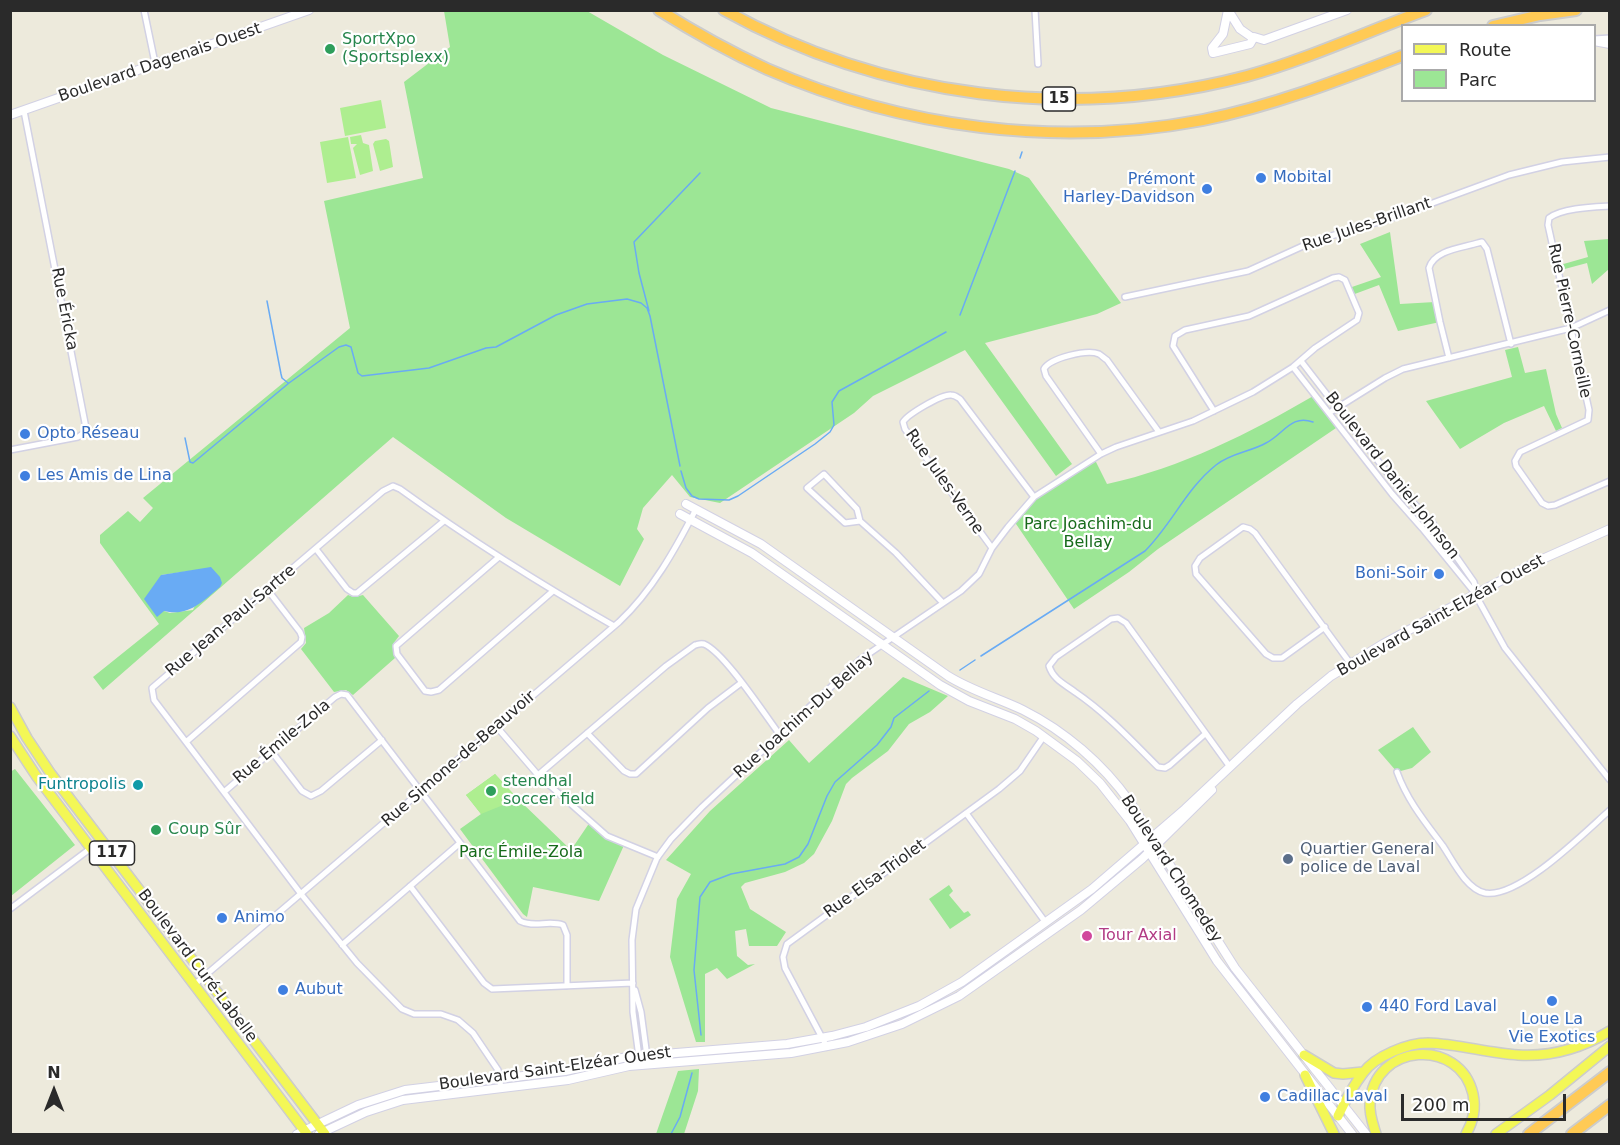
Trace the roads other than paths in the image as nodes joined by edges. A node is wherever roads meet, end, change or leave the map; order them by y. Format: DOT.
graph roads {
  1 [pos="144,10"];
  2 [pos="309,10"];
  3 [pos="659,10"];
  4 [pos="724,10"];
  5 [pos="1035,10"];
  6 [pos="1228,10"];
  7 [pos="1347,10"];
  8 [pos="1424,10"];
  9 [pos="1576,10"];
  10 [pos="1501,24"];
  11 [pos="1252,37"];
  12 [pos="1401,56"];
  13 [pos="155,63"];
  14 [pos="1038,63"];
  15 [pos="24,111"];
  16 [pos="10,115"];
  17 [pos="1610,157"];
  18 [pos="1610,206"];
  19 [pos="1125,297"];
  20 [pos="1610,310"];
  21 [pos="1571,328"];
  22 [pos="1511,344"];
  23 [pos="1449,358"];
  24 [pos="1301,361"];
  25 [pos="1293,367"];
  26 [pos="1338,407"];
  27 [pos="1214,411"];
  28 [pos="1329,413"];
  29 [pos="1159,432"];
  30 [pos="10,450"];
  31 [pos="1101,454"];
  32 [pos="1610,481"];
  33 [pos="1034,497"];
  34 [pos="686,504"];
  35 [pos="696,509"];
  36 [pos="680,514"];
  37 [pos="691,520"];
  38 [pos="444,521"];
  39 [pos="860,521"];
  40 [pos="1610,529"];
  41 [pos="992,548"];
  42 [pos="316,549"];
  43 [pos="499,557"];
  44 [pos="267,589"];
  45 [pos="553,591"];
  46 [pos="1476,594"];
  47 [pos="943,603"];
  48 [pos="614,626"];
  49 [pos="1325,627"];
  50 [pos="893,638"];
  51 [pos="883,644"];
  52 [pos="1350,663"];
  53 [pos="741,683"];
  54 [pos="10,707"];
  55 [pos="496,726"];
  56 [pos="587,733"];
  57 [pos="1205,734"];
  58 [pos="780,735"];
  59 [pos="10,736"];
  60 [pos="1044,736"];
  61 [pos="382,740"];
  62 [pos="186,742"];
  63 [pos="272,752"];
  64 [pos="1230,767"];
  65 [pos="1397,772"];
  66 [pos="538,775"];
  67 [pos="1610,780"];
  68 [pos="421,791"];
  69 [pos="224,792"];
  70 [pos="1610,810"];
  71 [pos="966,813"];
  72 [pos="1156,840"];
  73 [pos="460,843"];
  74 [pos="1144,844"];
  75 [pos="91,848"];
  76 [pos="1150,852"];
  77 [pos="658,857"];
  78 [pos="410,886"];
  79 [pos="301,894"];
  80 [pos="10,909"];
  81 [pos="1046,923"];
  82 [pos="342,945"];
  83 [pos="205,976"];
  84 [pos="633,983"];
  85 [pos="194,985"];
  86 [pos="567,986"];
  87 [pos="1610,1031"];
  88 [pos="821,1038"];
  89 [pos="1610,1046"];
  90 [pos="827,1047"];
  91 [pos="1304,1055"];
  92 [pos="643,1056"];
  93 [pos="644,1065"];
  94 [pos="1363,1072"];
  95 [pos="1610,1072"];
  96 [pos="1305,1075"];
  97 [pos="500,1078"];
  98 [pos="501,1088"];
  99 [pos="1342,1105"];
  100 [pos="1610,1105"];
  101 [pos="1338,1116"];
  102 [pos="321,1131"];
  103 [pos="303,1133"];
  104 [pos="1334,1134"];
  105 [pos="1352,1134"];
  106 [pos="1366,1134"];
  107 [pos="1376,1134"];
  108 [pos="1466,1134"];
  109 [pos="1496,1134"];
  110 [pos="1529,1134"];
  111 [pos="1572,1134"];
  1 -- 13 [label="street"];
  2 -- 13 [label="street, Boulevard Dagenais Ouest"];
  3 -- 12 [label="highway, 15"];
  4 -- 8 [label="highway, 15"];
  5 -- 14 [label="street"];
  6 -- 11 [label="street"];
  6 -- 11 [label="street"];
  7 -- 11 [label="street"];
  9 -- 10 [label="highway"];
  13 -- 15 [label="street, Boulevard Dagenais Ouest"];
  15 -- 16 [label="street, Boulevard Dagenais Ouest"];
  15 -- 30 [label="street, Rue Éricka"];
  17 -- 19 [label="street, Rue Jules-Brillant"];
  18 -- 21 [label="street, Rue Pierre-Corneille"];
  20 -- 21 [label="street"];
  21 -- 22 [label="street"];
  21 -- 32 [label="street, Rue Pierre-Corneille"];
  22 -- 23 [label="street"];
  22 -- 23 [label="street"];
  23 -- 26 [label="street"];
  24 -- 25 [label="street, Rue Joachim-Du Bellay"];
  24 -- 26 [label="street, Boulevard Daniel-Johnson"];
  24 -- 27 [label="street, Rue Joachim-Du Bellay"];
  25 -- 27 [label="street, Rue Joachim-Du Bellay"];
  25 -- 28 [label="street, Boulevard Daniel-Johnson"];
  26 -- 28 [label="street"];
  26 -- 46 [label="street, Boulevard Daniel-Johnson"];
  27 -- 29 [label="street, Rue Joachim-Du Bellay"];
  28 -- 46 [label="street, Boulevard Daniel-Johnson"];
  29 -- 31 [label="street, Rue Joachim-Du Bellay"];
  29 -- 31 [label="street"];
  31 -- 33 [label="street, Rue Joachim-Du Bellay"];
  33 -- 41 [label="street, Rue Joachim-Du Bellay"];
  33 -- 41 [label="street, Rue Jules-Verne"];
  34 -- 35 [label="street, Boulevard Chomedey"];
  35 -- 37 [label="street, Rue Simone-de-Beauvoir"];
  35 -- 50 [label="street, Boulevard Chomedey"];
  36 -- 37 [label="street, Boulevard Chomedey"];
  37 -- 48 [label="street, Rue Simone-de-Beauvoir"];
  37 -- 51 [label="street, Boulevard Chomedey"];
  38 -- 42 [label="street, Rue Jean-Paul-Sartre"];
  38 -- 42 [label="street"];
  38 -- 43 [label="street, Rue Jean-Paul-Sartre"];
  39 -- 39 [label="street"];
  39 -- 47 [label="street"];
  40 -- 46 [label="street, Boulevard Saint-Elzéar Ouest"];
  41 -- 47 [label="street, Rue Joachim-Du Bellay"];
  42 -- 44 [label="street, Rue Jean-Paul-Sartre"];
  43 -- 45 [label="street, Rue Jean-Paul-Sartre"];
  43 -- 45 [label="street"];
  44 -- 62 [label="street, Rue Jean-Paul-Sartre"];
  44 -- 62 [label="street"];
  45 -- 48 [label="street, Rue Jean-Paul-Sartre"];
  46 -- 52 [label="street, Boulevard Saint-Elzéar Ouest"];
  46 -- 67 [label="street, Boulevard Daniel-Johnson"];
  47 -- 50 [label="street, Rue Joachim-Du Bellay"];
  48 -- 55 [label="street, Rue Simone-de-Beauvoir"];
  49 -- 49 [label="street"];
  49 -- 52 [label="street"];
  50 -- 51 [label="street, Rue Joachim-Du Bellay"];
  50 -- 72 [label="street, Boulevard Chomedey"];
  51 -- 58 [label="street, Rue Joachim-Du Bellay"];
  51 -- 60 [label="street, Boulevard Chomedey"];
  52 -- 64 [label="street, Boulevard Saint-Elzéar Ouest"];
  53 -- 56 [label="street"];
  53 -- 56 [label="street"];
  53 -- 58 [label="street"];
  54 -- 83 [label="main road, Boulevard Curé-Labelle / 117"];
  55 -- 66 [label="street"];
  55 -- 68 [label="street, Rue Simone-de-Beauvoir"];
  56 -- 66 [label="street"];
  57 -- 57 [label="street"];
  57 -- 64 [label="street"];
  58 -- 77 [label="street, Rue Joachim-Du Bellay"];
  59 -- 75 [label="main road, Boulevard Curé-Labelle / 117"];
  60 -- 71 [label="street, Rue Elsa-Triolet"];
  60 -- 74 [label="street, Boulevard Chomedey"];
  61 -- 63 [label="street"];
  61 -- 63 [label="street, Rue Émile-Zola"];
  61 -- 68 [label="street, Rue Émile-Zola"];
  62 -- 69 [label="street, Rue Jean-Paul-Sartre"];
  63 -- 69 [label="street, Rue Émile-Zola"];
  64 -- 72 [label="street, Boulevard Saint-Elzéar Ouest"];
  65 -- 70 [label="street"];
  66 -- 77 [label="street"];
  68 -- 73 [label="street, Rue Émile-Zola"];
  68 -- 79 [label="street, Rue Simone-de-Beauvoir"];
  69 -- 79 [label="street, Rue Jean-Paul-Sartre"];
  71 -- 81 [label="street"];
  71 -- 88 [label="street, Rue Elsa-Triolet"];
  72 -- 74 [label="street, Boulevard Saint-Elzéar Ouest"];
  72 -- 76 [label="street, Boulevard Saint-Elzéar Ouest"];
  72 -- 91 [label="street, Boulevard Chomedey"];
  73 -- 78 [label="street"];
  73 -- 86 [label="street, Rue Émile-Zola"];
  74 -- 76 [label="street, Boulevard Chomedey"];
  74 -- 81 [label="street, Boulevard Saint-Elzéar Ouest"];
  75 -- 80 [label="street"];
  75 -- 85 [label="main road, Boulevard Curé-Labelle / 117"];
  76 -- 90 [label="street, Boulevard Saint-Elzéar Ouest"];
  76 -- 96 [label="street, Boulevard Chomedey"];
  77 -- 84 [label="street, Rue Joachim-Du Bellay"];
  78 -- 82 [label="street"];
  78 -- 86 [label="street"];
  79 -- 82 [label="street, Rue Jean-Paul-Sartre"];
  79 -- 83 [label="street, Rue Simone-de-Beauvoir"];
  81 -- 88 [label="street, Boulevard Saint-Elzéar Ouest"];
  82 -- 97 [label="street, Rue Jean-Paul-Sartre"];
  83 -- 85 [label="street, Rue Simone-de-Beauvoir"];
  83 -- 102 [label="main road, Boulevard Curé-Labelle / 117"];
  84 -- 86 [label="street"];
  84 -- 92 [label="street, Rue Joachim-Du Bellay"];
  85 -- 103 [label="main road, Boulevard Curé-Labelle / 117"];
  87 -- 94 [label="main road"];
  88 -- 90 [label="street, Rue Elsa-Triolet"];
  88 -- 92 [label="street, Boulevard Saint-Elzéar Ouest"];
  89 -- 109 [label="main road"];
  90 -- 93 [label="street, Boulevard Saint-Elzéar Ouest"];
  91 -- 94 [label="main road"];
  91 -- 99 [label="street, Boulevard Chomedey"];
  92 -- 93 [label="street, Rue Joachim-Du Bellay"];
  92 -- 97 [label="street, Boulevard Saint-Elzéar Ouest"];
  93 -- 98 [label="street, Boulevard Saint-Elzéar Ouest"];
  94 -- 99 [label="main road"];
  95 -- 110 [label="highway"];
  96 -- 101 [label="street, Boulevard Chomedey"];
  96 -- 104 [label="main road"];
  97 -- 98 [label="street, Rue Jean-Paul-Sartre"];
  97 -- 102 [label="street, Boulevard Saint-Elzéar Ouest"];
  98 -- 102 [label="street, Boulevard Saint-Elzéar Ouest"];
  99 -- 101 [label="main road"];
  99 -- 106 [label="street, Boulevard Chomedey"];
  100 -- 111 [label="highway"];
  101 -- 105 [label="street, Boulevard Chomedey"];
  102 -- 103 [label="street, Boulevard Saint-Elzéar Ouest"];
  107 -- 108 [label="main road"];
}
